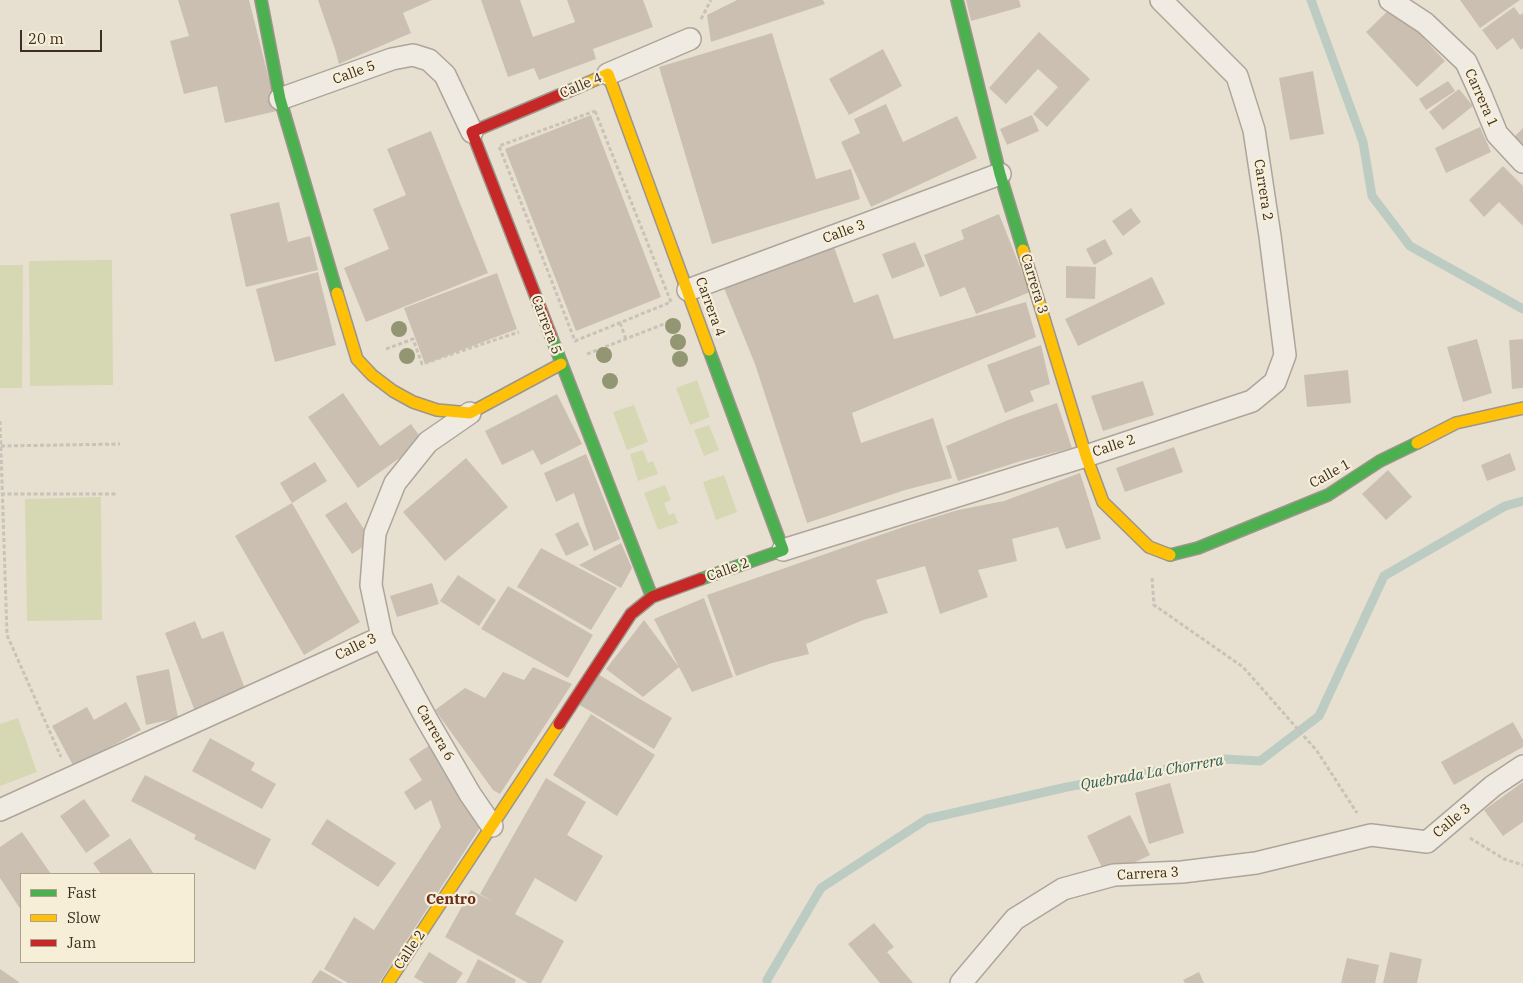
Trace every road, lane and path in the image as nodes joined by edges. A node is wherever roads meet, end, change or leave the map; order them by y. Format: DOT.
graph roads {
  1 [pos="261,0"];
  2 [pos="957,0"];
  3 [pos="1161,0"];
  4 [pos="1390,0"];
  5 [pos="690,39"];
  6 [pos="429,60"];
  7 [pos="608,74"];
  8 [pos="280,100"];
  9 [pos="472,132"];
  10 [pos="1523,162"];
  11 [pos="1000,174"];
  12 [pos="688,290"];
  13 [pos="695,311"];
  14 [pos="620,323"];
  15 [pos="517,333"];
  16 [pos="413,339"];
  17 [pos="626,339"];
  18 [pos="561,364"];
  19 [pos="1252,401"];
  20 [pos="1523,408"];
  21 [pos="470,413"];
  22 [pos="0,420"];
  23 [pos="120,444"];
  24 [pos="0,446"];
  25 [pos="1086,456"];
  26 [pos="1,494"];
  27 [pos="118,494"];
  28 [pos="1149,547"];
  29 [pos="783,550"];
  30 [pos="652,597"];
  31 [pos="382,637"];
  32 [pos="1523,766"];
  33 [pos="71,778"];
  34 [pos="0,810"];
  35 [pos="1448,825"];
  36 [pos="492,826"];
  37 [pos="1371,835"];
  38 [pos="1523,865"];
  39 [pos="388,983"];
  40 [pos="961,983"];
  1 -- 8 [label="main road"];
  2 -- 11 [label="main road, Carrera 3"];
  3 -- 19 [label="street, Carrera 2"];
  4 -- 10 [label="street, Carrera 1"];
  5 -- 7 [label="street, Calle 4"];
  6 -- 8 [label="street, Calle 5"];
  6 -- 9 [label="street, Carrera 5"];
  7 -- 9 [label="main road, Calle 4"];
  7 -- 12 [label="main road, Carrera 4"];
  8 -- 21 [label="main road"];
  9 -- 18 [label="main road, Carrera 5"];
  11 -- 12 [label="street, Calle 3"];
  11 -- 25 [label="main road, Carrera 3"];
  12 -- 13 [label="main road, Carrera 4"];
  13 -- 17 [label="path"];
  13 -- 29 [label="main road, Carrera 4"];
  14 -- 14 [label="path"];
  14 -- 17 [label="path"];
  15 -- 16 [label="path"];
  17 -- 18 [label="path"];
  18 -- 21 [label="main road, Calle 3"];
  18 -- 30 [label="main road, Carrera 5"];
  19 -- 25 [label="street, Calle 2"];
  20 -- 28 [label="main road, Calle 1"];
  21 -- 31 [label="street, Calle 3"];
  22 -- 24 [label="path"];
  23 -- 24 [label="path"];
  24 -- 26 [label="path"];
  25 -- 28 [label="main road, Carrera 3"];
  25 -- 29 [label="street, Calle 2"];
  26 -- 27 [label="path"];
  26 -- 33 [label="path"];
  28 -- 37 [label="path"];
  29 -- 30 [label="main road, Calle 2"];
  30 -- 36 [label="main road, Calle 2"];
  31 -- 33 [label="street, Calle 3"];
  31 -- 36 [label="street, Carrera 6"];
  32 -- 35 [label="street, Calle 3"];
  33 -- 34 [label="street, Calle 3"];
  35 -- 37 [label="street, Calle 3"];
  35 -- 38 [label="path"];
  36 -- 39 [label="main road, Calle 2"];
  37 -- 40 [label="street, Carrera 3"];
}
